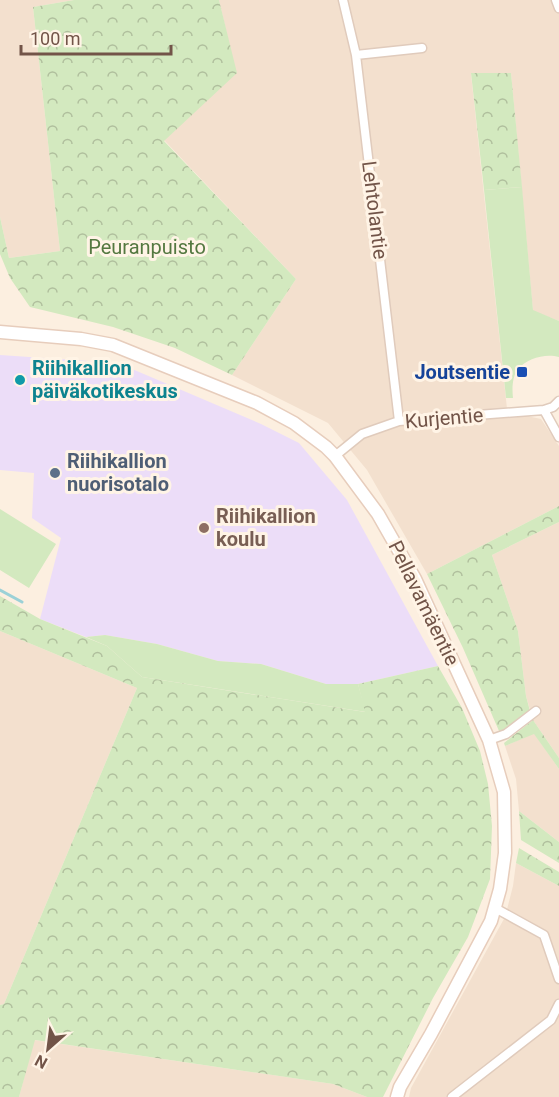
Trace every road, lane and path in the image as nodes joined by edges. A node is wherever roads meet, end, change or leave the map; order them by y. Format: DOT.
graph roads {
  1 [pos="343,0"];
  2 [pos="556,0"];
  3 [pos="559,8"];
  4 [pos="422,48"];
  5 [pos="356,55"];
  6 [pos="0,332"];
  7 [pos="559,401"];
  8 [pos="544,410"];
  9 [pos="399,421"];
  10 [pos="559,436"];
  11 [pos="336,456"];
  12 [pos="536,711"];
  13 [pos="489,740"];
  14 [pos="495,908"];
  15 [pos="559,979"];
  16 [pos="559,1004"];
  17 [pos="397,1097"];
  18 [pos="452,1097"];
  1 -- 5 [label="street, Lehtolantie"];
  2 -- 3 [label="street"];
  4 -- 5 [label="street"];
  5 -- 9 [label="street, Lehtolantie"];
  6 -- 11 [label="street, Pellavamäentie"];
  7 -- 8 [label="street, Kurjentie"];
  8 -- 9 [label="street, Kurjentie"];
  8 -- 10 [label="street"];
  9 -- 11 [label="street, Kurjentie"];
  11 -- 13 [label="street, Pellavamäentie"];
  12 -- 13 [label="street"];
  13 -- 14 [label="street, Pellavamäentie"];
  14 -- 15 [label="street"];
  14 -- 17 [label="street, Pellavamäentie"];
  16 -- 18 [label="street"];
}
